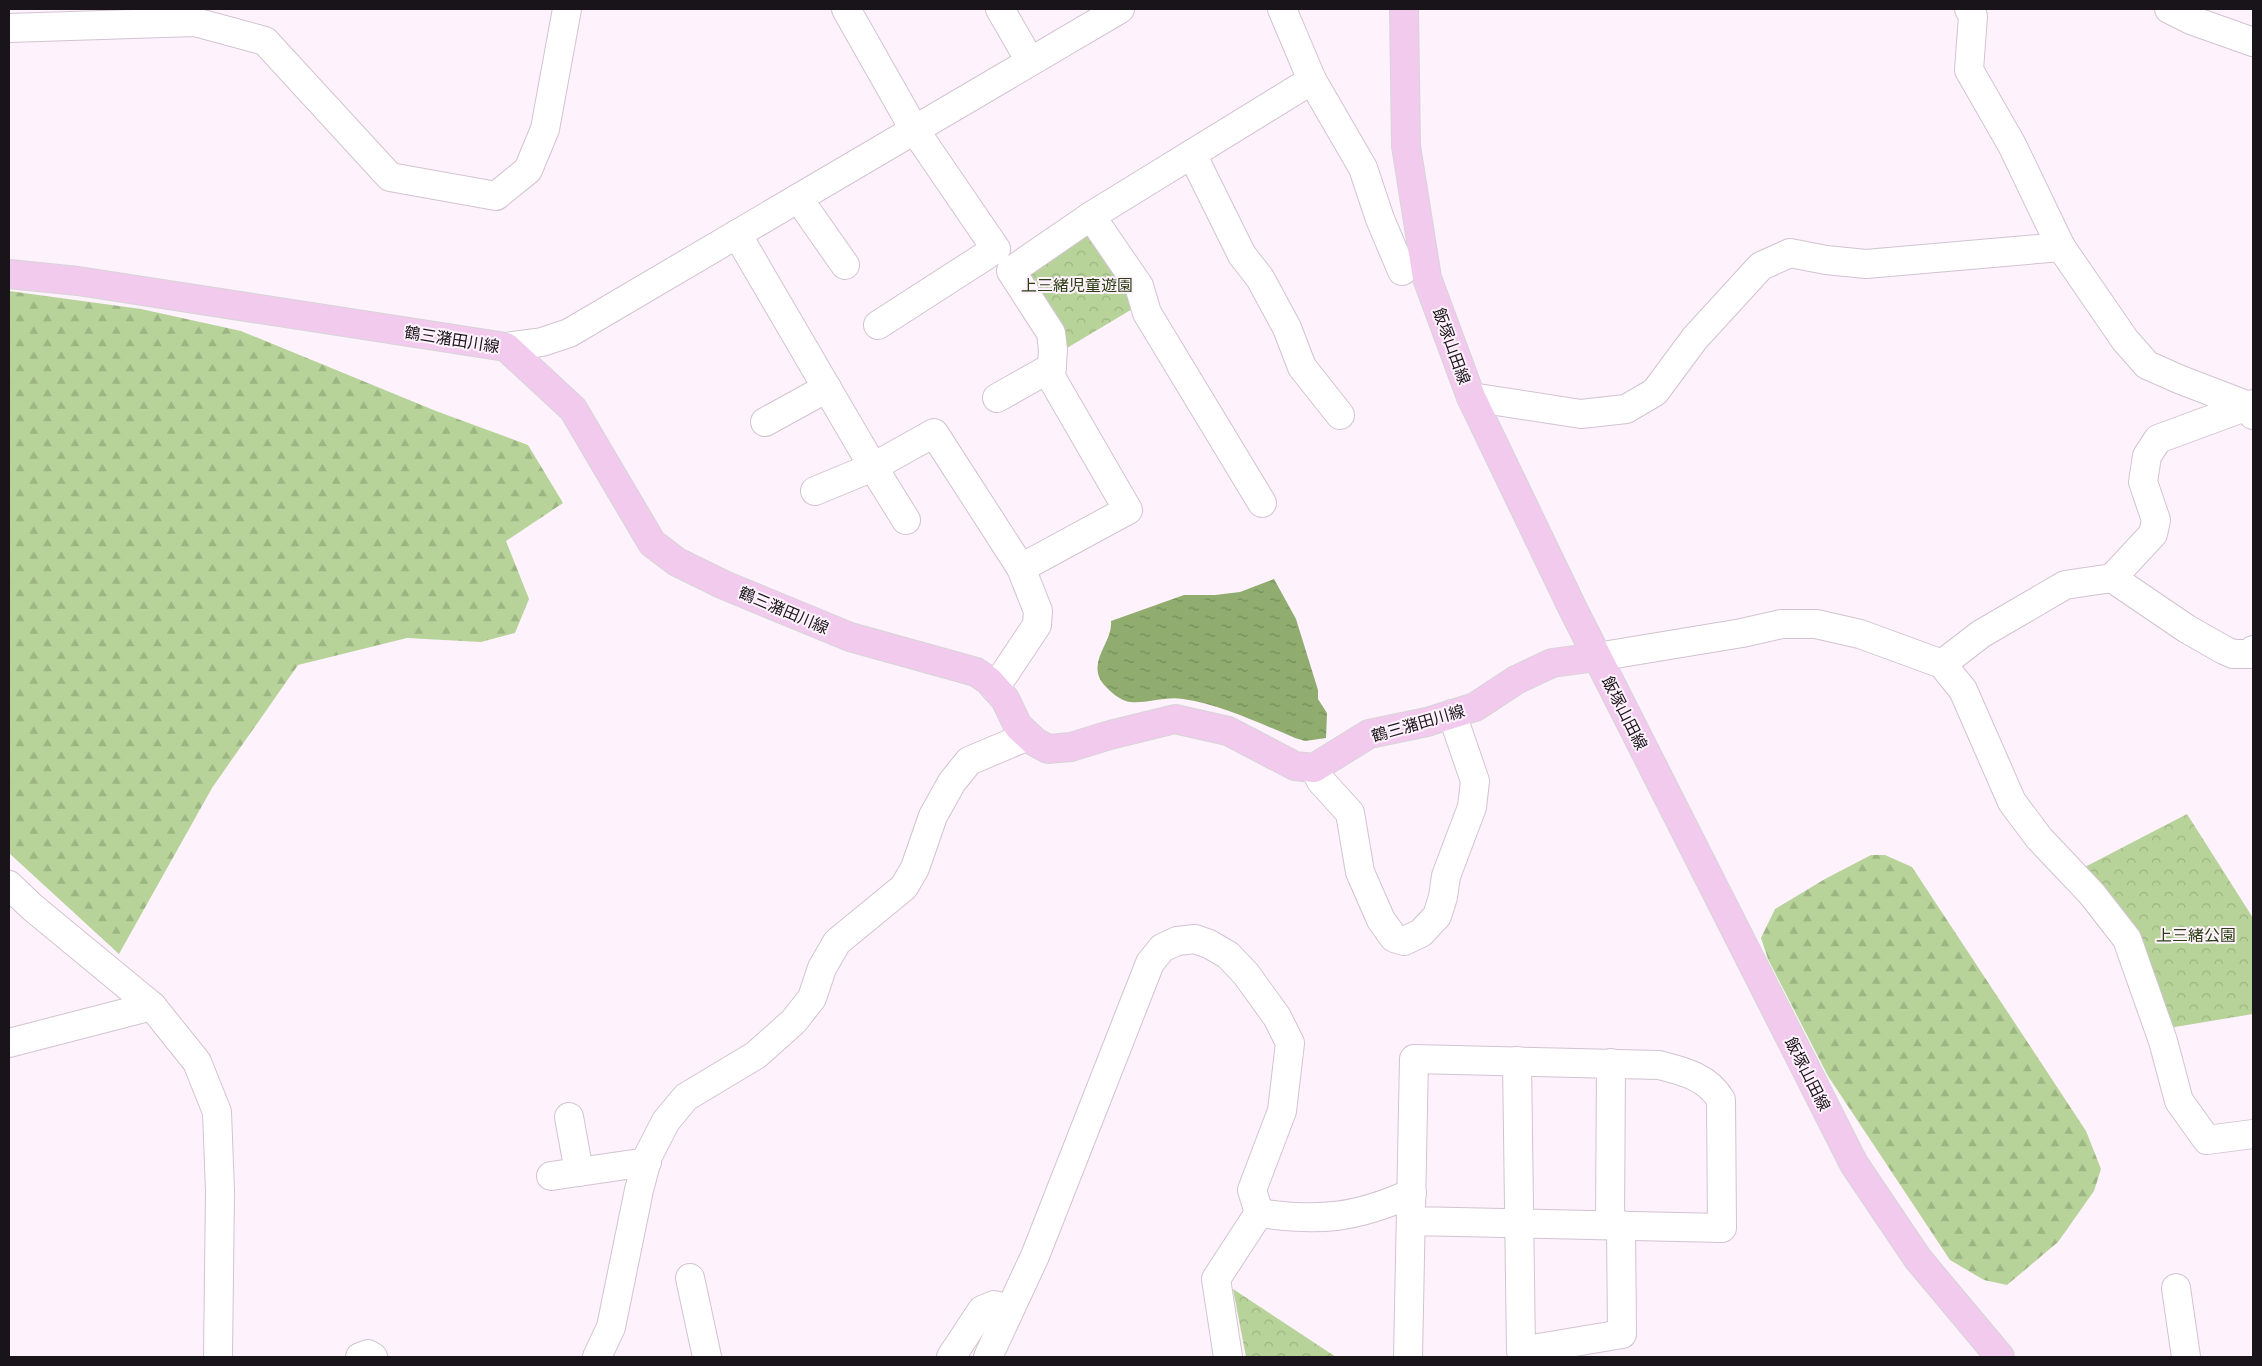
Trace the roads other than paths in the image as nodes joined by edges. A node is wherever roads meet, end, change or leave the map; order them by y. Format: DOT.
graph roads {
  1 [pos="568,9"];
  2 [pos="846,9"];
  3 [pos="1000,9"];
  4 [pos="1120,9"];
  5 [pos="1282,9"];
  6 [pos="1404,9"];
  7 [pos="1969,9"];
  8 [pos="2169,9"];
  9 [pos="9,28"];
  10 [pos="2253,42"];
  11 [pos="1030,61"];
  12 [pos="1312,80"];
  13 [pos="914,129"];
  14 [pos="1192,154"];
  15 [pos="798,198"];
  16 [pos="1091,216"];
  17 [pos="737,234"];
  18 [pos="2061,247"];
  19 [pos="846,265"];
  20 [pos="1402,271"];
  21 [pos="9,274"];
  22 [pos="878,325"];
  23 [pos="506,347"];
  24 [pos="1052,367"];
  25 [pos="827,388"];
  26 [pos="1471,397"];
  27 [pos="997,398"];
  28 [pos="2252,408"];
  29 [pos="1340,415"];
  30 [pos="765,422"];
  31 [pos="873,467"];
  32 [pos="816,491"];
  33 [pos="1262,503"];
  34 [pos="906,520"];
  35 [pos="1021,568"];
  36 [pos="2112,578"];
  37 [pos="2252,654"];
  38 [pos="1597,657"];
  39 [pos="1942,664"];
  40 [pos="995,688"];
  41 [pos="1452,714"];
  42 [pos="1028,736"];
  43 [pos="1314,768"];
  44 [pos="9,885"];
  45 [pos="20,910"];
  46 [pos="152,1006"];
  47 [pos="9,1043"];
  48 [pos="1517,1061"];
  49 [pos="1611,1063"];
  50 [pos="568,1117"];
  51 [pos="2253,1134"];
  52 [pos="647,1162"];
  53 [pos="579,1172"];
  54 [pos="551,1176"];
  55 [pos="1412,1193"];
  56 [pos="1259,1213"];
  57 [pos="1412,1221"];
  58 [pos="1520,1223"];
  59 [pos="1616,1225"];
  60 [pos="690,1278"];
  61 [pos="2176,1288"];
  62 [pos="1010,1309"];
  63 [pos="218,1357"];
  64 [pos="360,1357"];
  65 [pos="374,1357"];
  66 [pos="597,1357"];
  67 [pos="707,1357"];
  68 [pos="950,1357"];
  69 [pos="988,1357"];
  70 [pos="1228,1357"];
  71 [pos="1408,1357"];
  72 [pos="2000,1357"];
  73 [pos="2186,1357"];
  1 -- 9 [label="street"];
  2 -- 13 [label="street"];
  3 -- 11 [label="street"];
  4 -- 11 [label="street"];
  5 -- 12 [label="street"];
  6 -- 26 [label="main road, 飯塚山田線"];
  7 -- 18 [label="street"];
  8 -- 10 [label="street"];
  11 -- 13 [label="street"];
  12 -- 14 [label="street"];
  12 -- 20 [label="street"];
  13 -- 15 [label="street"];
  13 -- 22 [label="street"];
  14 -- 16 [label="street"];
  14 -- 29 [label="street"];
  15 -- 17 [label="street"];
  15 -- 19 [label="street"];
  16 -- 24 [label="street"];
  16 -- 33 [label="street"];
  17 -- 23 [label="street"];
  17 -- 25 [label="street"];
  18 -- 26 [label="street"];
  18 -- 28 [label="street"];
  21 -- 23 [label="main road, 鶴三潴田川線"];
  23 -- 40 [label="main road, 鶴三潴田川線"];
  24 -- 27 [label="street"];
  24 -- 35 [label="street"];
  25 -- 30 [label="street"];
  25 -- 31 [label="street"];
  26 -- 38 [label="main road, 飯塚山田線"];
  28 -- 36 [label="street"];
  31 -- 32 [label="street"];
  31 -- 34 [label="street"];
  31 -- 35 [label="street"];
  35 -- 40 [label="street"];
  36 -- 37 [label="street"];
  36 -- 39 [label="street"];
  38 -- 39 [label="street"];
  38 -- 41 [label="main road, 鶴三潴田川線"];
  38 -- 72 [label="main road, 飯塚山田線"];
  39 -- 51 [label="street"];
  40 -- 42 [label="main road, 鶴三潴田川線"];
  41 -- 43 [label="main road, 鶴三潴田川線"];
  41 -- 43 [label="street"];
  42 -- 43 [label="main road, 鶴三潴田川線"];
  42 -- 52 [label="street"];
  44 -- 45 [label="street"];
  45 -- 46 [label="street"];
  46 -- 47 [label="street"];
  46 -- 63 [label="street"];
  48 -- 49 [label="street"];
  48 -- 55 [label="street"];
  48 -- 58 [label="street"];
  49 -- 59 [label="street"];
  49 -- 59 [label="street"];
  50 -- 53 [label="street"];
  52 -- 53 [label="street"];
  52 -- 66 [label="street"];
  53 -- 54 [label="street"];
  55 -- 56 [label="street"];
  55 -- 57 [label="street"];
  56 -- 62 [label="street"];
  56 -- 70 [label="street"];
  57 -- 58 [label="street"];
  57 -- 71 [label="street"];
  58 -- 59 [label="street"];
  58 -- 59 [label="street"];
  60 -- 67 [label="street"];
  61 -- 73 [label="street"];
  62 -- 68 [label="street"];
  62 -- 69 [label="street"];
  64 -- 65 [label="street"];
}
